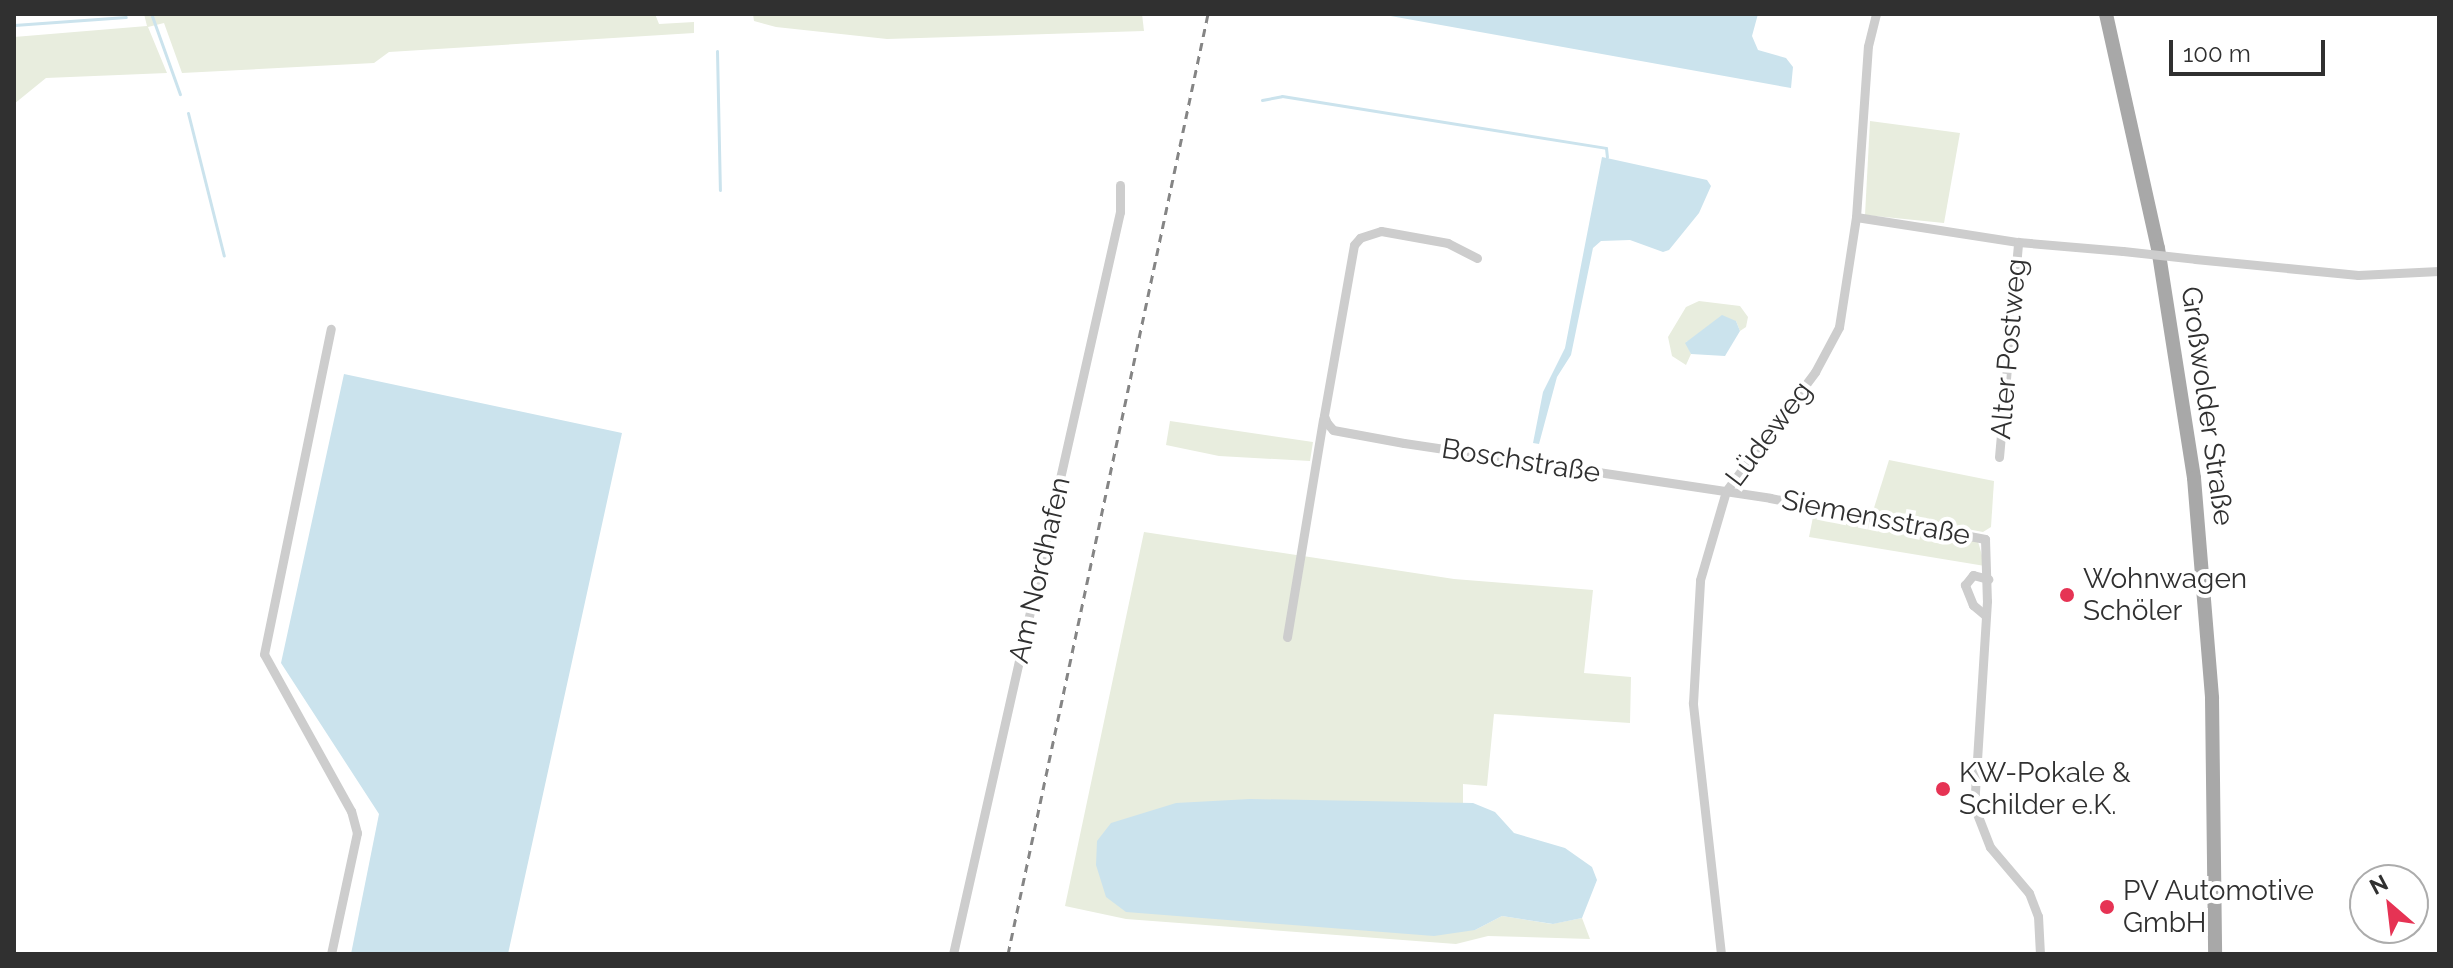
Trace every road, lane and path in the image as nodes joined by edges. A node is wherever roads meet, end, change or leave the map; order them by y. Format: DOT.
graph roads {
  1 [pos="1876,14"];
  2 [pos="2106,14"];
  3 [pos="1120,185"];
  4 [pos="1856,217"];
  5 [pos="2018,242"];
  6 [pos="1477,258"];
  7 [pos="2439,271"];
  8 [pos="331,329"];
  9 [pos="1324,416"];
  10 [pos="1999,457"];
  11 [pos="1726,491"];
  12 [pos="1988,579"];
  13 [pos="1985,615"];
  14 [pos="1287,637"];
  15 [pos="331,954"];
  16 [pos="953,954"];
  17 [pos="1721,954"];
  18 [pos="2040,954"];
  19 [pos="2215,954"];
  1 -- 4 [label="street, Lüdeweg"];
  2 -- 19 [label="main road, Großwolder Straße"];
  3 -- 16 [label="street, Am Nordhafen"];
  4 -- 5 [label="street, Alter Postweg"];
  4 -- 11 [label="street, Lüdeweg"];
  5 -- 7 [label="street, Alter Postweg, bridge"];
  5 -- 10 [label="street, Alter Postweg"];
  6 -- 9 [label="street"];
  8 -- 15 [label="street"];
  9 -- 11 [label="street, Boschstraße"];
  9 -- 14 [label="street"];
  11 -- 12 [label="street, Siemensstraße"];
  11 -- 17 [label="street, Lüdeweg"];
  12 -- 13 [label="street, Siemensstraße"];
  12 -- 13 [label="street, Siemensstraße"];
  13 -- 18 [label="street, Siemensstraße"];
}
